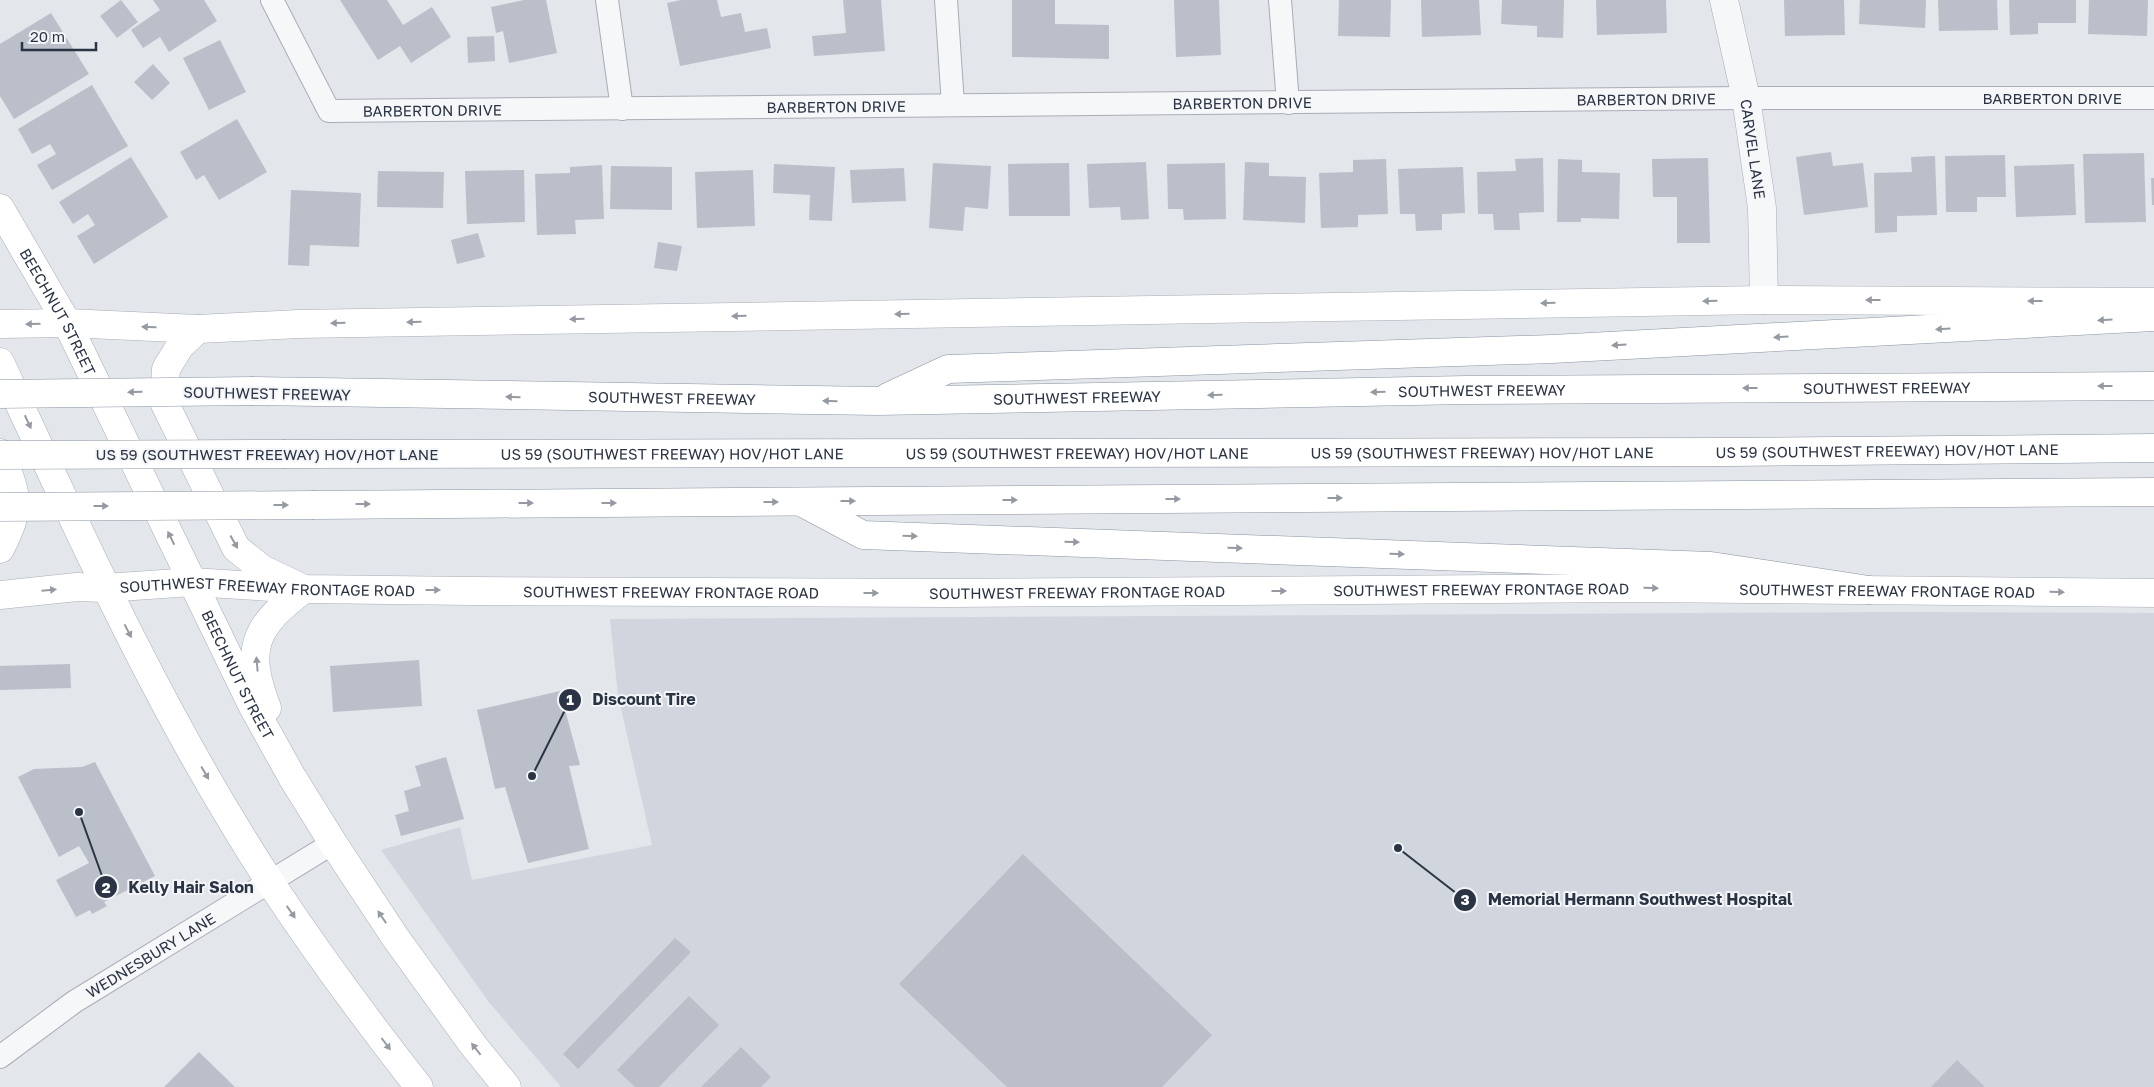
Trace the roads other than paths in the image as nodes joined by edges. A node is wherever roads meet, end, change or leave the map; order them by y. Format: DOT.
graph roads {
  1 [pos="272,0"];
  2 [pos="607,0"];
  3 [pos="946,0"];
  4 [pos="1280,0"];
  5 [pos="1724,0"];
  6 [pos="1746,98"];
  7 [pos="2154,98"];
  8 [pos="1288,103"];
  9 [pos="953,105"];
  10 [pos="622,109"];
  11 [pos="0,208"];
  12 [pos="1764,300"];
  13 [pos="2154,302"];
  14 [pos="2154,317"];
  15 [pos="67,323"];
  16 [pos="0,324"];
  17 [pos="198,329"];
  18 [pos="0,362"];
  19 [pos="2154,386"];
  20 [pos="0,394"];
  21 [pos="878,401"];
  22 [pos="2154,448"];
  23 [pos="0,454"];
  24 [pos="2154,492"];
  25 [pos="799,502"];
  26 [pos="0,506"];
  27 [pos="0,549"];
  28 [pos="192,582"];
  29 [pos="105,588"];
  30 [pos="304,589"];
  31 [pos="1868,590"];
  32 [pos="2154,592"];
  33 [pos="0,595"];
  34 [pos="292,777"];
  35 [pos="333,843"];
  36 [pos="270,882"];
  37 [pos="0,1056"];
  38 [pos="419,1087"];
  39 [pos="507,1087"];
  1 -- 10 [label="street, BARBERTON DRIVE"];
  2 -- 10 [label="street"];
  3 -- 9 [label="street"];
  4 -- 8 [label="street"];
  5 -- 6 [label="street, CARVEL LANE"];
  6 -- 7 [label="street, BARBERTON DRIVE"];
  6 -- 8 [label="street, BARBERTON DRIVE"];
  6 -- 12 [label="street, CARVEL LANE"];
  8 -- 9 [label="street, BARBERTON DRIVE"];
  9 -- 10 [label="street, BARBERTON DRIVE"];
  11 -- 15 [label="main road, BEECHNUT STREET"];
  13 -- 12 [label="main road, one-way"];
  12 -- 17 [label="main road, one-way"];
  14 -- 21 [label="main road, one-way"];
  15 -- 16 [label="main road, one-way"];
  17 -- 15 [label="main road, one-way"];
  28 -- 15 [label="main road, BEECHNUT STREET, one-way"];
  17 -- 30 [label="main road, one-way"];
  18 -- 29 [label="main road, one-way"];
  19 -- 21 [label="main road, SOUTHWEST FREEWAY, one-way"];
  21 -- 20 [label="main road, SOUTHWEST FREEWAY, one-way, bridge"];
  22 -- 23 [label="main road, US 59 (SOUTHWEST FREEWAY) HOV/HOT LANE, bridge"];
  23 -- 27 [label="main road"];
  25 -- 24 [label="main road, one-way"];
  26 -- 25 [label="main road, one-way, bridge"];
  25 -- 31 [label="main road, one-way"];
  28 -- 29 [label="main road, SOUTHWEST FREEWAY FRONTAGE ROAD"];
  28 -- 30 [label="main road, SOUTHWEST FREEWAY FRONTAGE ROAD"];
  28 -- 34 [label="main road, BEECHNUT STREET"];
  33 -- 29 [label="main road, SOUTHWEST FREEWAY FRONTAGE ROAD, one-way"];
  29 -- 36 [label="main road, one-way"];
  30 -- 31 [label="main road, SOUTHWEST FREEWAY FRONTAGE ROAD, one-way"];
  34 -- 30 [label="main road, one-way"];
  31 -- 32 [label="main road, SOUTHWEST FREEWAY FRONTAGE ROAD, one-way"];
  34 -- 35 [label="main road, BEECHNUT STREET"];
  35 -- 36 [label="street, WEDNESBURY LANE"];
  39 -- 35 [label="main road, BEECHNUT STREET, one-way"];
  36 -- 37 [label="street, WEDNESBURY LANE"];
  36 -- 38 [label="main road, one-way"];
}
